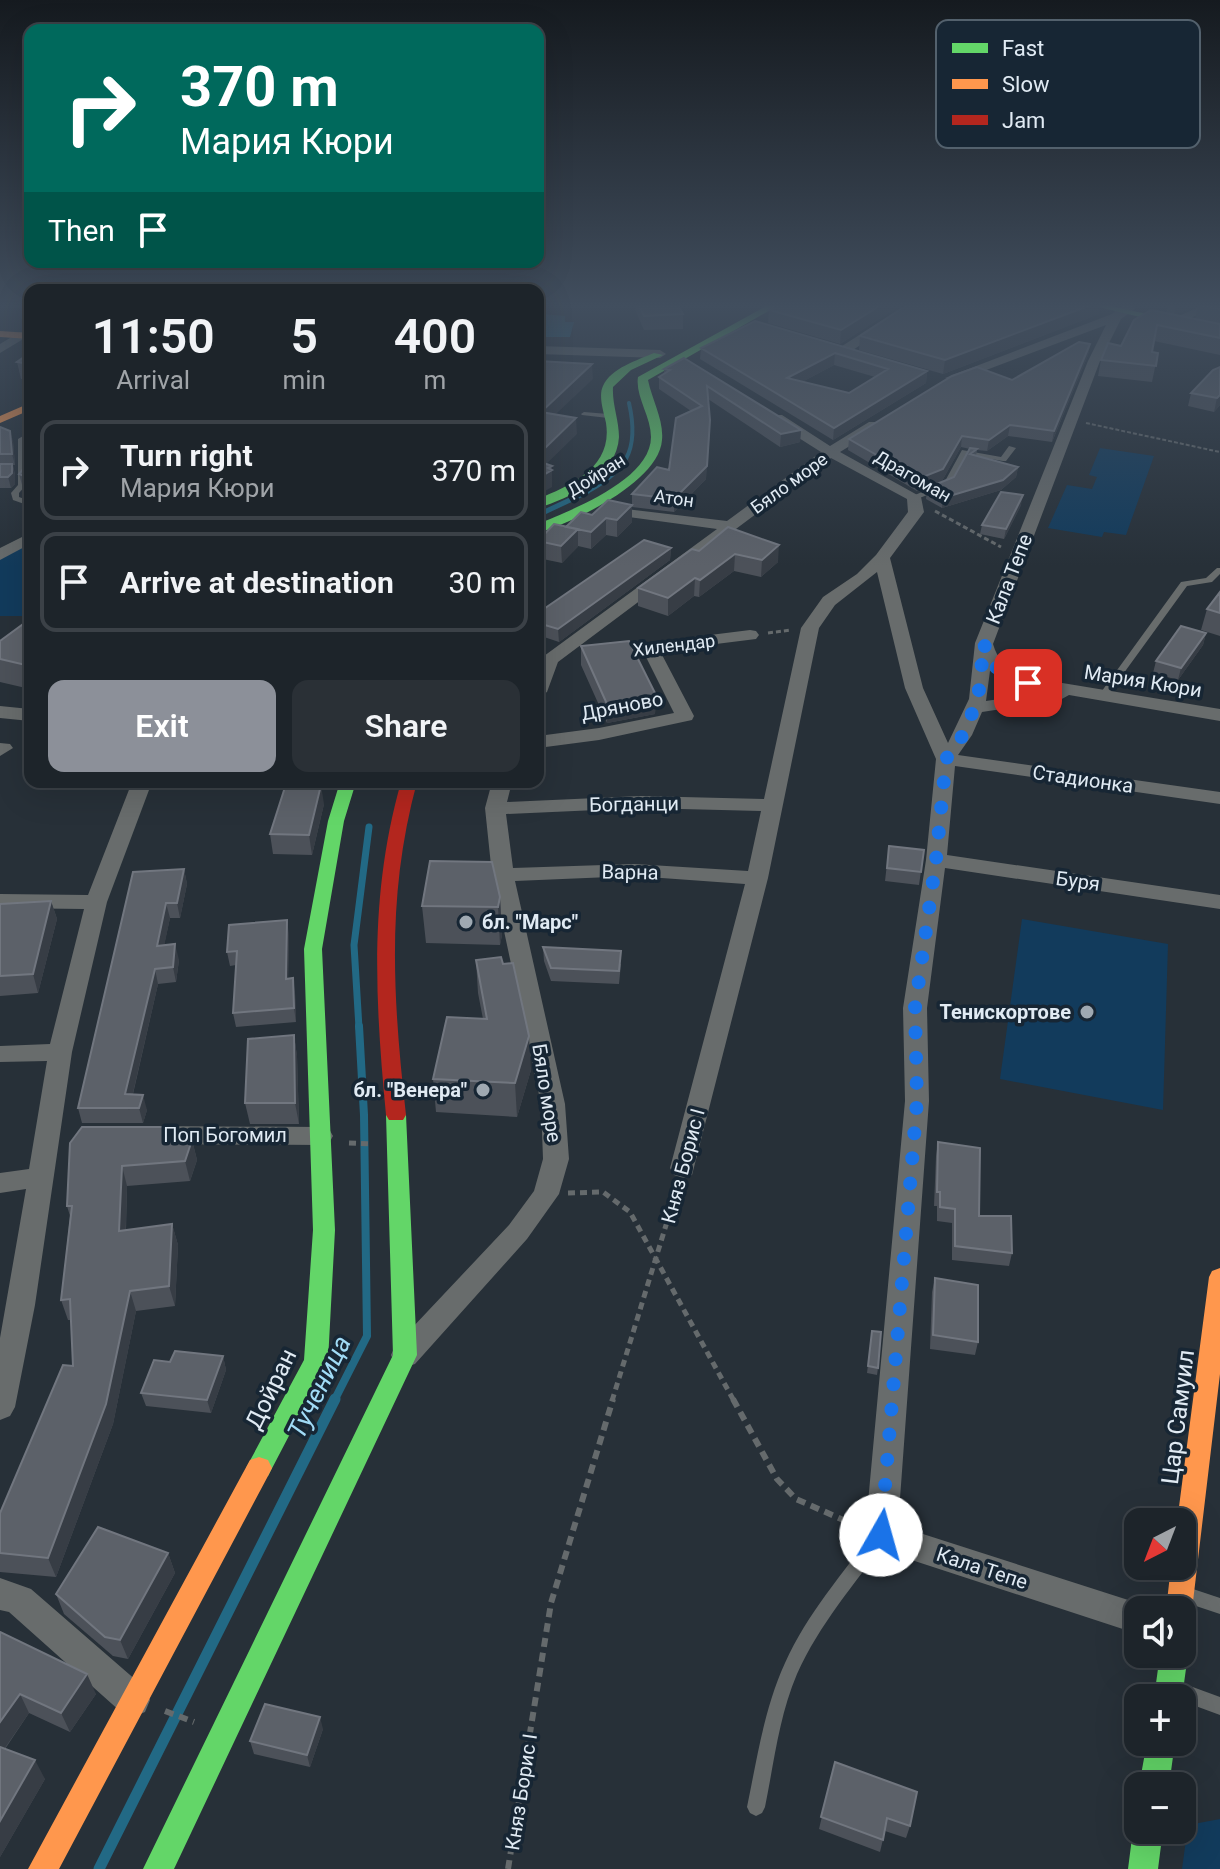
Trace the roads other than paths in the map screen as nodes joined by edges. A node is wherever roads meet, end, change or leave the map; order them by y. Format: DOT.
graph roads {
  1 [pos="606,392"];
  2 [pos="644,392"];
  3 [pos="1082,392"];
  4 [pos="24,409"];
  5 [pos="768,412"];
  6 [pos="584,414"];
  7 [pos="608,416"];
  8 [pos="0,420"];
  9 [pos="881,421"];
  10 [pos="24,438"];
  11 [pos="1012,448"];
  12 [pos="830,452"];
  13 [pos="10,470"];
  14 [pos="20,470"];
  15 [pos="914,497"];
  16 [pos="24,501"];
  17 [pos="544,501"];
  18 [pos="614,510"];
  19 [pos="544,526"];
  20 [pos="729,526"];
  21 [pos="24,541"];
  22 [pos="0,555"];
  23 [pos="882,558"];
  24 [pos="1220,570"];
  25 [pos="750,635"];
  26 [pos="984,643"];
  27 [pos="650,648"];
  28 [pos="622,651"];
  29 [pos="593,654"];
  30 [pos="550,660"];
  31 [pos="544,676"];
  32 [pos="1077,692"];
  33 [pos="1102,697"];
  34 [pos="974,708"];
  35 [pos="0,712"];
  36 [pos="24,714"];
  37 [pos="1220,715"];
  38 [pos="544,741"];
  39 [pos="946,759"];
  40 [pos="140,788"];
  41 [pos="346,788"];
  42 [pos="407,788"];
  43 [pos="500,788"];
  44 [pos="1220,798"];
  45 [pos="774,805"];
  46 [pos="495,808"];
  47 [pos="936,860"];
  48 [pos="503,875"];
  49 [pos="757,878"];
  50 [pos="0,901"];
  51 [pos="96,902"];
  52 [pos="1220,902"];
  53 [pos="60,1052"];
  54 [pos="0,1054"];
  55 [pos="114,1135"];
  56 [pos="330,1139"];
  57 [pos="683,1168"];
  58 [pos="39,1177"];
  59 [pos="0,1183"];
  60 [pos="1220,1277"];
  61 [pos="405,1355"];
  62 [pos="0,1407"];
  63 [pos="881,1535"];
  64 [pos="0,1594"];
  65 [pos="1180,1596"];
  66 [pos="1196,1603"];
  67 [pos="1220,1606"];
  68 [pos="1124,1613"];
  69 [pos="133,1700"];
  70 [pos="1196,1700"];
  71 [pos="1220,1706"];
  72 [pos="756,1807"];
  73 [pos="1146,1844"];
  74 [pos="43,1869"];
  75 [pos="158,1869"];
  76 [pos="1143,1869"];
  1 -- 7 [label="main road, Дойран"];
  2 -- 19 [label="main road, Дойран"];
  3 -- 26 [label="street, Кала Тепе"];
  4 -- 8 [label="main road"];
  5 -- 12 [label="street, Драгоман"];
  6 -- 7 [label="lane"];
  7 -- 17 [label="main road, Дойран"];
  9 -- 12 [label="street, Бяло море"];
  10 -- 14 [label="lane"];
  11 -- 15 [label="lane"];
  12 -- 15 [label="street, Драгоман"];
  12 -- 20 [label="street, Бяло море"];
  13 -- 14 [label="lane"];
  14 -- 16 [label="lane"];
  15 -- 23 [label="street, Княз Борис I"];
  18 -- 20 [label="street, Атон"];
  20 -- 30 [label="street, Бяло море"];
  21 -- 22 [label="street"];
  23 -- 39 [label="street"];
  23 -- 45 [label="street, Княз Борис I"];
  24 -- 33 [label="lane"];
  25 -- 27 [label="street, Хилендар"];
  26 -- 32 [label="street, Мария Кюри"];
  26 -- 34 [label="street, Кала Тепе"];
  27 -- 28 [label="street, Хилендар"];
  27 -- 38 [label="street, Дряново"];
  29 -- 30 [label="street"];
  30 -- 31 [label="street"];
  32 -- 33 [label="street, Мария Кюри"];
  32 -- 34 [label="street"];
  33 -- 37 [label="street, Мария Кюри"];
  34 -- 39 [label="street, Кала Тепе"];
  35 -- 36 [label="street"];
  39 -- 44 [label="street, Стадионка"];
  39 -- 47 [label="street, Кала Тепе"];
  40 -- 51 [label="street"];
  41 -- 56 [label="main road, Дойран"];
  42 -- 61 [label="main road"];
  43 -- 46 [label="street, Бяло море"];
  45 -- 46 [label="street, Богданци"];
  45 -- 49 [label="street, Княз Борис I"];
  46 -- 48 [label="street, Бяло море"];
  47 -- 52 [label="street, Буря"];
  47 -- 63 [label="street, Кала Тепе"];
  48 -- 49 [label="street, Варна"];
  48 -- 61 [label="street, Бяло море"];
  49 -- 57 [label="street, Княз Борис I"];
  50 -- 51 [label="street"];
  51 -- 53 [label="street"];
  53 -- 54 [label="street"];
  53 -- 58 [label="street"];
  55 -- 56 [label="street, Поп Богомил"];
  56 -- 69 [label="main road, Дойран"];
  58 -- 59 [label="street"];
  58 -- 62 [label="street"];
  60 -- 65 [label="main road, Цар Самуил"];
  61 -- 75 [label="main road"];
  63 -- 68 [label="street, Кала Тепе"];
  63 -- 72 [label="lane"];
  64 -- 69 [label="street"];
  66 -- 67 [label="lane"];
  69 -- 74 [label="main road, Дойран"];
  70 -- 71 [label="lane"];
  73 -- 76 [label="main road"];
}
